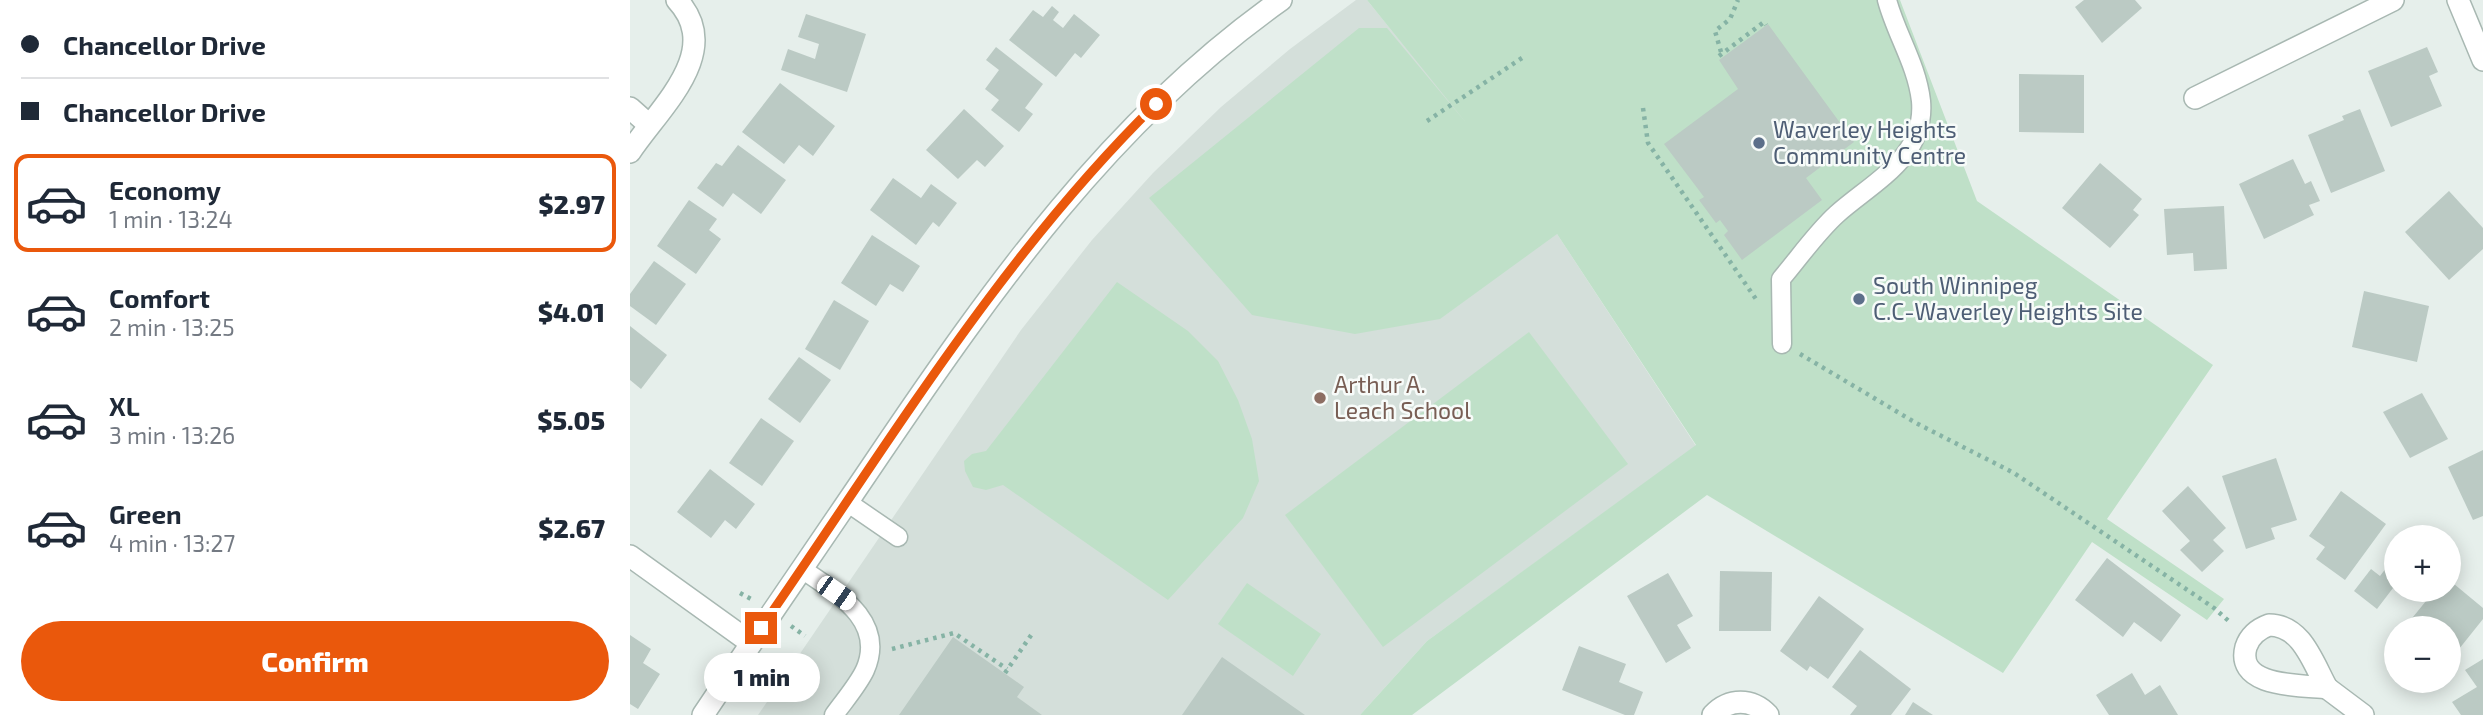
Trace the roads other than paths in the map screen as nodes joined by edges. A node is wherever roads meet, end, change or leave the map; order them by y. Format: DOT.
graph roads {
  1 [pos="677,0"];
  2 [pos="1281,0"];
  3 [pos="1887,0"];
  4 [pos="2393,0"];
  5 [pos="2458,0"];
  6 [pos="2483,60"];
  7 [pos="2195,98"];
  8 [pos="630,108"];
  9 [pos="648,124"];
  10 [pos="630,152"];
  11 [pos="1782,344"];
  12 [pos="847,502"];
  13 [pos="898,537"];
  14 [pos="630,556"];
  15 [pos="802,569"];
  16 [pos="751,643"];
  17 [pos="2327,688"];
  18 [pos="704,715"];
  19 [pos="834,715"];
  20 [pos="1713,715"];
  21 [pos="1768,715"];
  22 [pos="2363,715"];
  1 -- 9 [label="street"];
  2 -- 12 [label="street"];
  3 -- 11 [label="lane"];
  4 -- 7 [label="street"];
  5 -- 6 [label="street"];
  8 -- 9 [label="street"];
  9 -- 10 [label="street"];
  12 -- 13 [label="lane"];
  12 -- 15 [label="street"];
  14 -- 16 [label="street"];
  15 -- 16 [label="street"];
  15 -- 19 [label="lane"];
  16 -- 18 [label="street"];
  17 -- 17 [label="street"];
  17 -- 22 [label="street"];
  20 -- 21 [label="street"];
}
